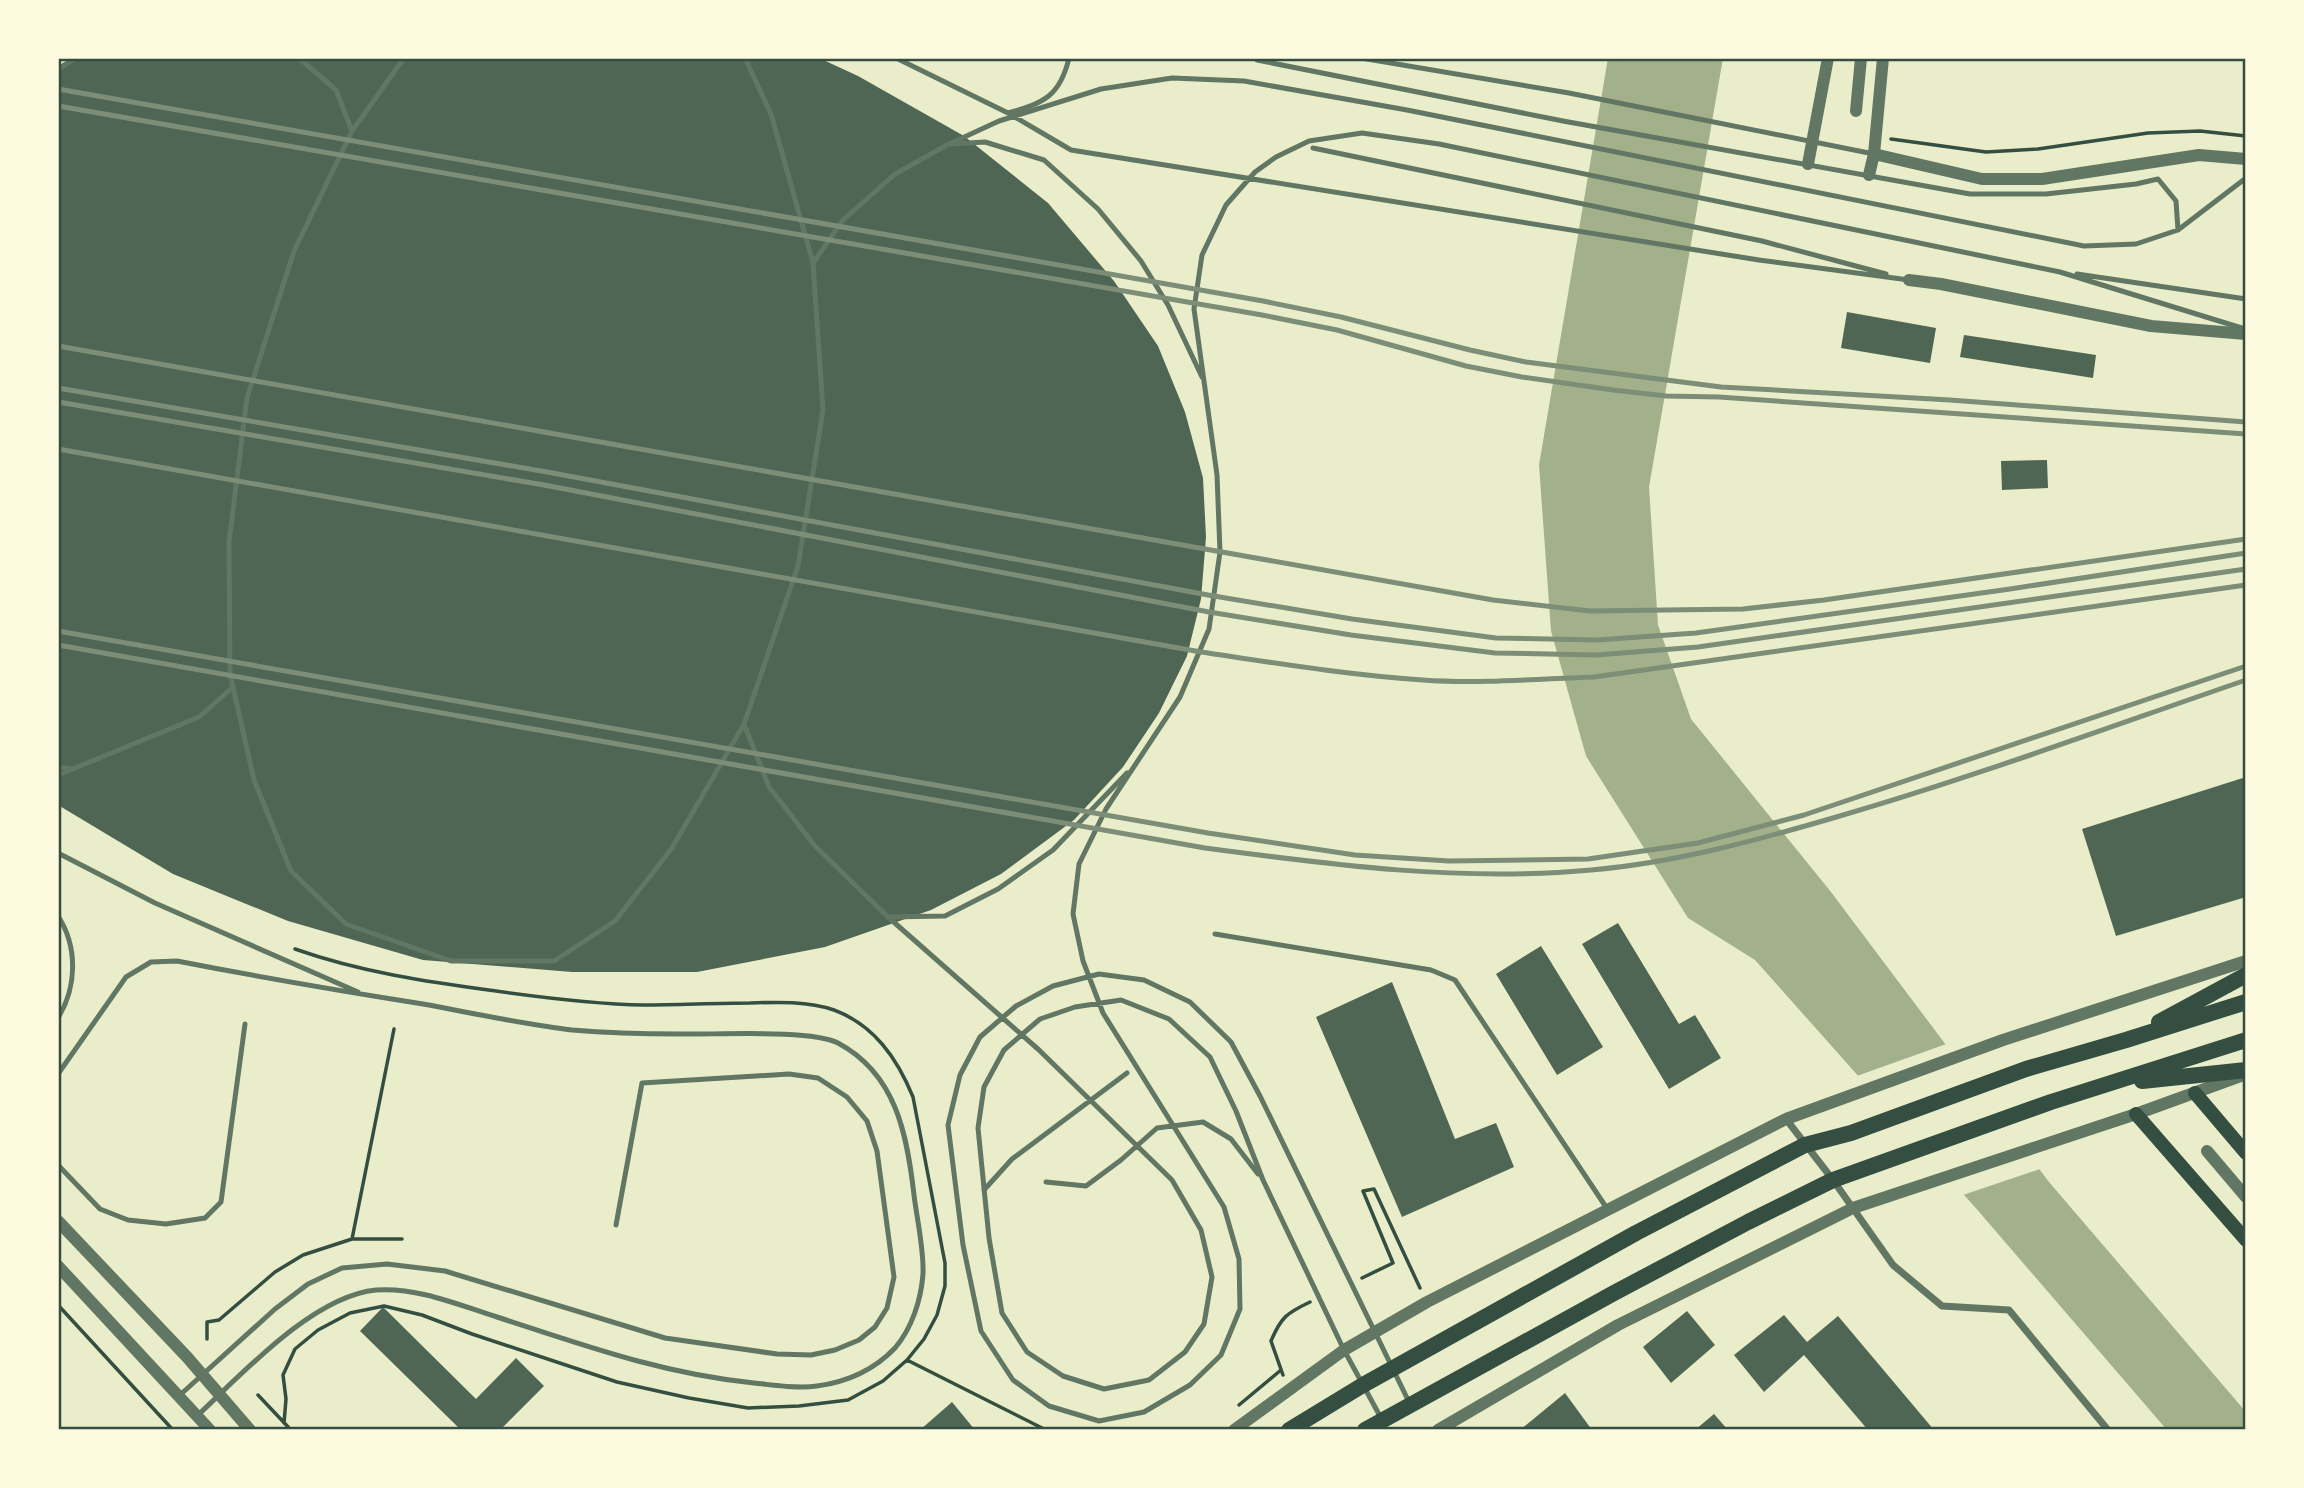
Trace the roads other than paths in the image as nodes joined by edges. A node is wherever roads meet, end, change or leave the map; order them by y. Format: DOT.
graph roads {
  1 [pos="76,58"];
  2 [pos="299,58"];
  3 [pos="404,58"];
  4 [pos="745,58"];
  5 [pos="896,58"];
  6 [pos="1069,58"];
  7 [pos="1361,58"];
  8 [pos="1828,58"];
  9 [pos="1861,58"];
  10 [pos="1883,58"];
  11 [pos="1257,60"];
  12 [pos="58,69"];
  13 [pos="1856,111"];
  14 [pos="1008,113"];
  15 [pos="352,131"];
  16 [pos="1812,141"];
  17 [pos="947,145"];
  18 [pos="1313,148"];
  19 [pos="1874,154"];
  20 [pos="2246,159"];
  21 [pos="1808,164"];
  22 [pos="1869,175"];
  23 [pos="2246,177"];
  24 [pos="2178,230"];
  25 [pos="813,263"];
  26 [pos="2060,272"];
  27 [pos="1909,280"];
  28 [pos="2246,299"];
  29 [pos="2246,332"];
  30 [pos="1205,383"];
  31 [pos="233,687"];
  32 [pos="744,724"];
  33 [pos="1138,762"];
  34 [pos="58,767"];
  35 [pos="73,769"];
  36 [pos="58,775"];
  37 [pos="58,853"];
  38 [pos="58,916"];
  39 [pos="888,917"];
  40 [pos="1214,934"];
  41 [pos="2246,961"];
  42 [pos="2246,975"];
  43 [pos="367,996"];
  44 [pos="2246,1002"];
  45 [pos="58,1018"];
  46 [pos="245,1024"];
  47 [pos="2246,1040"];
  48 [pos="2126,1041"];
  49 [pos="2246,1072"];
  50 [pos="1128,1073"];
  51 [pos="58,1074"];
  52 [pos="2111,1084"];
  53 [pos="2195,1093"];
  54 [pos="2136,1114"];
  55 [pos="1786,1119"];
  56 [pos="1805,1145"];
  57 [pos="2207,1151"];
  58 [pos="2246,1153"];
  59 [pos="58,1165"];
  60 [pos="1262,1180"];
  61 [pos="1833,1180"];
  62 [pos="1046,1182"];
  63 [pos="984,1190"];
  64 [pos="2246,1197"];
  65 [pos="1853,1209"];
  66 [pos="1608,1210"];
  67 [pos="58,1221"];
  68 [pos="616,1225"];
  69 [pos="2246,1240"];
  70 [pos="59,1271"];
  71 [pos="1375,1332"];
  72 [pos="1344,1350"];
  73 [pos="1392,1369"];
  74 [pos="202,1375"];
  75 [pos="1363,1385"];
  76 [pos="219,1395"];
  77 [pos="179,1396"];
  78 [pos="1410,1404"];
  79 [pos="197,1416"];
  80 [pos="1382,1420"];
  81 [pos="210,1430"];
  82 [pos="250,1430"];
  83 [pos="1234,1430"];
  84 [pos="1289,1430"];
  85 [pos="1365,1430"];
  86 [pos="1438,1430"];
  87 [pos="2108,1430"];
  1 -- 12 [label="lane"];
  2 -- 15 [label="lane"];
  3 -- 15 [label="lane"];
  4 -- 25 [label="lane"];
  5 -- 14 [label="lane"];
  6 -- 14 [label="lane"];
  7 -- 16 [label="lane"];
  8 -- 16 [label="street"];
  9 -- 13 [label="street"];
  10 -- 19 [label="street"];
  11 -- 21 [label="lane"];
  14 -- 27 [label="lane"];
  15 -- 31 [label="lane"];
  16 -- 19 [label="lane"];
  16 -- 21 [label="street"];
  17 -- 24 [label="lane"];
  17 -- 25 [label="lane"];
  17 -- 30 [label="lane"];
  18 -- 27 [label="lane"];
  19 -- 20 [label="street"];
  19 -- 22 [label="street"];
  21 -- 22 [label="lane"];
  22 -- 24 [label="lane"];
  23 -- 24 [label="lane"];
  25 -- 32 [label="lane"];
  26 -- 28 [label="lane"];
  26 -- 29 [label="lane"];
  26 -- 30 [label="lane"];
  27 -- 29 [label="street"];
  30 -- 33 [label="lane"];
  31 -- 32 [label="lane"];
  31 -- 35 [label="lane"];
  32 -- 39 [label="lane"];
  33 -- 39 [label="lane"];
  33 -- 71 [label="lane"];
  34 -- 35 [label="lane"];
  35 -- 36 [label="lane"];
  37 -- 43 [label="lane"];
  38 -- 45 [label="lane"];
  39 -- 63 [label="lane"];
  40 -- 66 [label="lane"];
  41 -- 55 [label="street"];
  42 -- 48 [label="main road"];
  43 -- 51 [label="lane"];
  43 -- 76 [label="lane"];
  44 -- 48 [label="main road"];
  46 -- 59 [label="lane"];
  47 -- 52 [label="main road"];
  48 -- 56 [label="main road"];
  49 -- 52 [label="main road"];
  49 -- 53 [label="street"];
  50 -- 63 [label="lane"];
  52 -- 61 [label="main road"];
  53 -- 54 [label="street"];
  53 -- 58 [label="main road"];
  54 -- 65 [label="street"];
  54 -- 69 [label="main road"];
  55 -- 56 [label="street"];
  55 -- 66 [label="street"];
  56 -- 61 [label="street"];
  56 -- 73 [label="main road"];
  57 -- 64 [label="street"];
  60 -- 62 [label="lane"];
  60 -- 63 [label="lane"];
  60 -- 72 [label="lane"];
  61 -- 65 [label="street"];
  61 -- 78 [label="main road"];
  65 -- 86 [label="street"];
  65 -- 87 [label="street"];
  66 -- 71 [label="street"];
  67 -- 74 [label="street"];
  68 -- 74 [label="lane"];
  70 -- 77 [label="street"];
  71 -- 72 [label="street"];
  71 -- 73 [label="lane"];
  72 -- 75 [label="lane"];
  72 -- 83 [label="street"];
  73 -- 75 [label="main road"];
  73 -- 78 [label="lane"];
  74 -- 76 [label="street"];
  74 -- 77 [label="lane"];
  75 -- 80 [label="lane"];
  75 -- 84 [label="main road"];
  76 -- 79 [label="lane"];
  76 -- 82 [label="street"];
  77 -- 79 [label="street"];
  78 -- 80 [label="main road"];
  79 -- 81 [label="street"];
  80 -- 85 [label="main road"];
}
